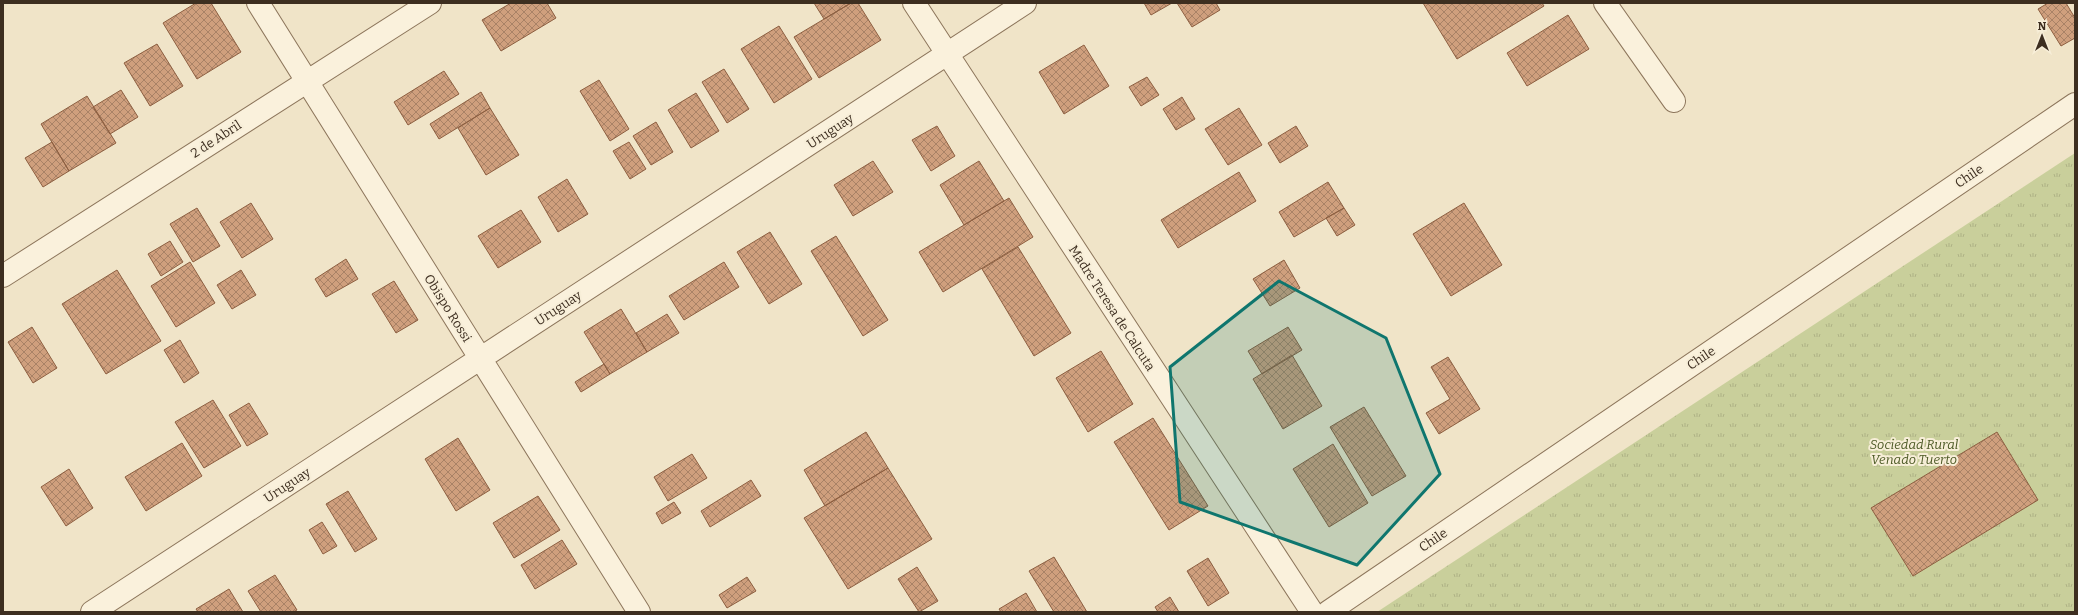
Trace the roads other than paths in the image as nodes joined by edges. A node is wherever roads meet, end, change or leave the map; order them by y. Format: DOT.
graph roads {
  1 [pos="258,3"];
  2 [pos="430,3"];
  3 [pos="914,3"];
  4 [pos="1025,3"];
  5 [pos="1605,3"];
  6 [pos="946,55"];
  7 [pos="306,82"];
  8 [pos="1674,101"];
  9 [pos="2075,104"];
  10 [pos="3,276"];
  11 [pos="480,359"];
  12 [pos="92,612"];
  13 [pos="639,612"];
  14 [pos="1312,612"];
  15 [pos="1328,612"];
  1 -- 7 [label="street, Obispo Rossi"];
  2 -- 7 [label="street, 2 de Abril"];
  3 -- 6 [label="street, Madre Teresa de Calcuta"];
  4 -- 6 [label="street, Uruguay"];
  5 -- 8 [label="street"];
  6 -- 11 [label="street, Uruguay"];
  6 -- 14 [label="street, Madre Teresa de Calcuta"];
  7 -- 10 [label="street, 2 de Abril"];
  7 -- 11 [label="street, Obispo Rossi"];
  9 -- 15 [label="street, Chile"];
  11 -- 12 [label="street, Uruguay"];
  11 -- 13 [label="street, Obispo Rossi"];
}
